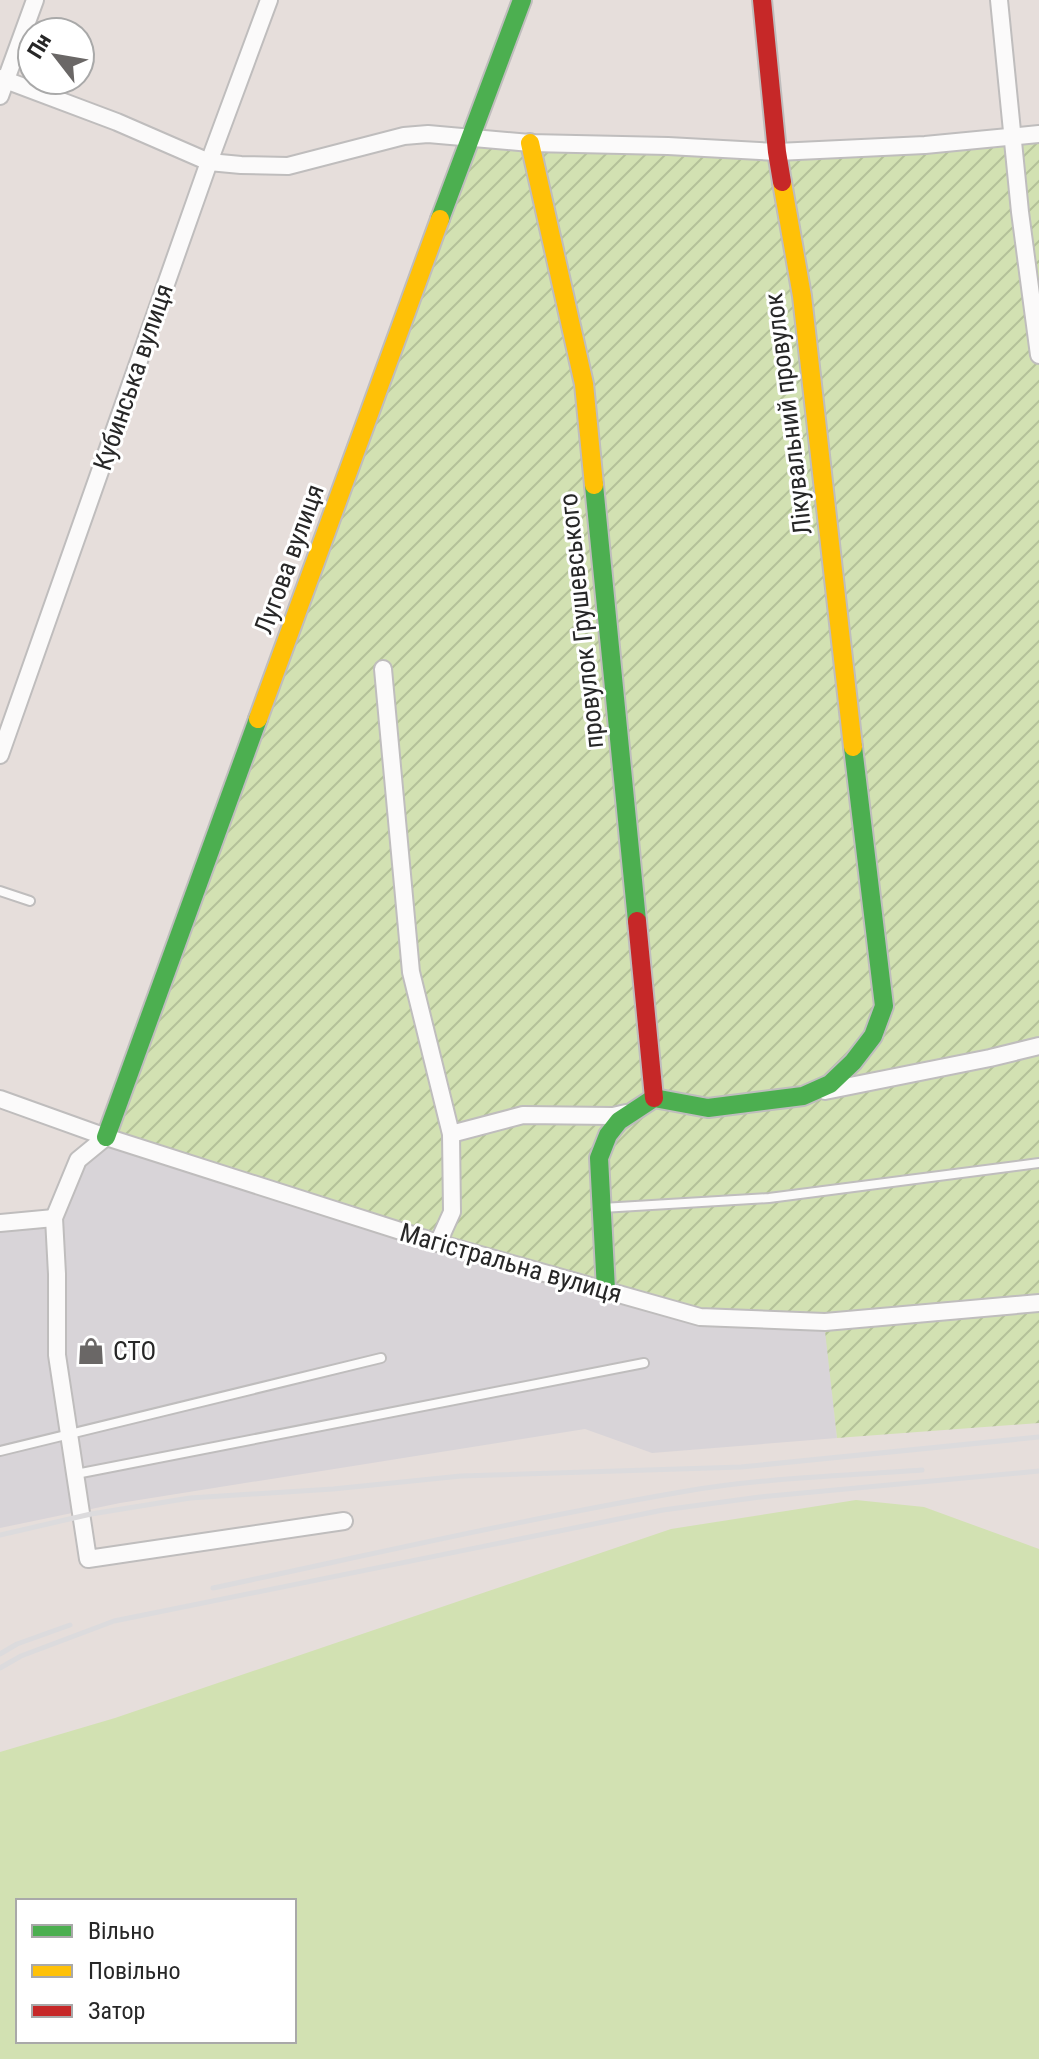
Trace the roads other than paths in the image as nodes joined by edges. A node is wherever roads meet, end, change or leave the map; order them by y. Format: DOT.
graph roads {
  1 [pos="35,0"];
  2 [pos="269,0"];
  3 [pos="522,0"];
  4 [pos="762,0"];
  5 [pos="999,0"];
  6 [pos="2,85"];
  7 [pos="1039,134"];
  8 [pos="1012,138"];
  9 [pos="469,139"];
  10 [pos="530,143"];
  11 [pos="777,152"];
  12 [pos="209,162"];
  13 [pos="1039,355"];
  14 [pos="383,669"];
  15 [pos="0,755"];
  16 [pos="0,891"];
  17 [pos="30,901"];
  18 [pos="1039,1046"];
  19 [pos="803,1096"];
  20 [pos="654,1098"];
  21 [pos="0,1099"];
  22 [pos="631,1112"];
  23 [pos="451,1134"];
  24 [pos="106,1137"];
  25 [pos="1039,1163"];
  26 [pos="602,1208"];
  27 [pos="54,1218"];
  28 [pos="0,1223"];
  29 [pos="438,1243"];
  30 [pos="606,1290"];
  31 [pos="1039,1303"];
  32 [pos="381,1358"];
  33 [pos="644,1363"];
  34 [pos="69,1433"];
  35 [pos="0,1451"];
  36 [pos="75,1474"];
  37 [pos="344,1521"];
  1 -- 6 [label="street"];
  2 -- 12 [label="street, Кубинська вулиця"];
  3 -- 9 [label="street, Лугова вулиця"];
  4 -- 11 [label="street, Лікувальний провулок"];
  5 -- 8 [label="street"];
  6 -- 12 [label="street"];
  7 -- 8 [label="street"];
  8 -- 11 [label="street"];
  8 -- 13 [label="street"];
  9 -- 10 [label="street"];
  9 -- 12 [label="street"];
  9 -- 24 [label="street, Лугова вулиця"];
  10 -- 11 [label="street"];
  10 -- 20 [label="street, провулок Грушевського"];
  11 -- 19 [label="street, Лікувальний провулок"];
  12 -- 15 [label="street, Кубинська вулиця"];
  14 -- 23 [label="street"];
  16 -- 17 [label="lane"];
  18 -- 19 [label="street"];
  19 -- 20 [label="street"];
  20 -- 22 [label="street"];
  21 -- 24 [label="street, Магістральна вулиця"];
  22 -- 23 [label="street"];
  22 -- 26 [label="street"];
  23 -- 29 [label="street"];
  24 -- 27 [label="street"];
  24 -- 29 [label="street, Магістральна вулиця"];
  25 -- 26 [label="lane"];
  26 -- 30 [label="street"];
  27 -- 28 [label="street"];
  27 -- 34 [label="street"];
  29 -- 30 [label="street, Магістральна вулиця"];
  30 -- 31 [label="street, Магістральна вулиця"];
  32 -- 34 [label="lane"];
  33 -- 36 [label="lane"];
  34 -- 35 [label="lane"];
  34 -- 36 [label="street"];
  36 -- 37 [label="street"];
}
